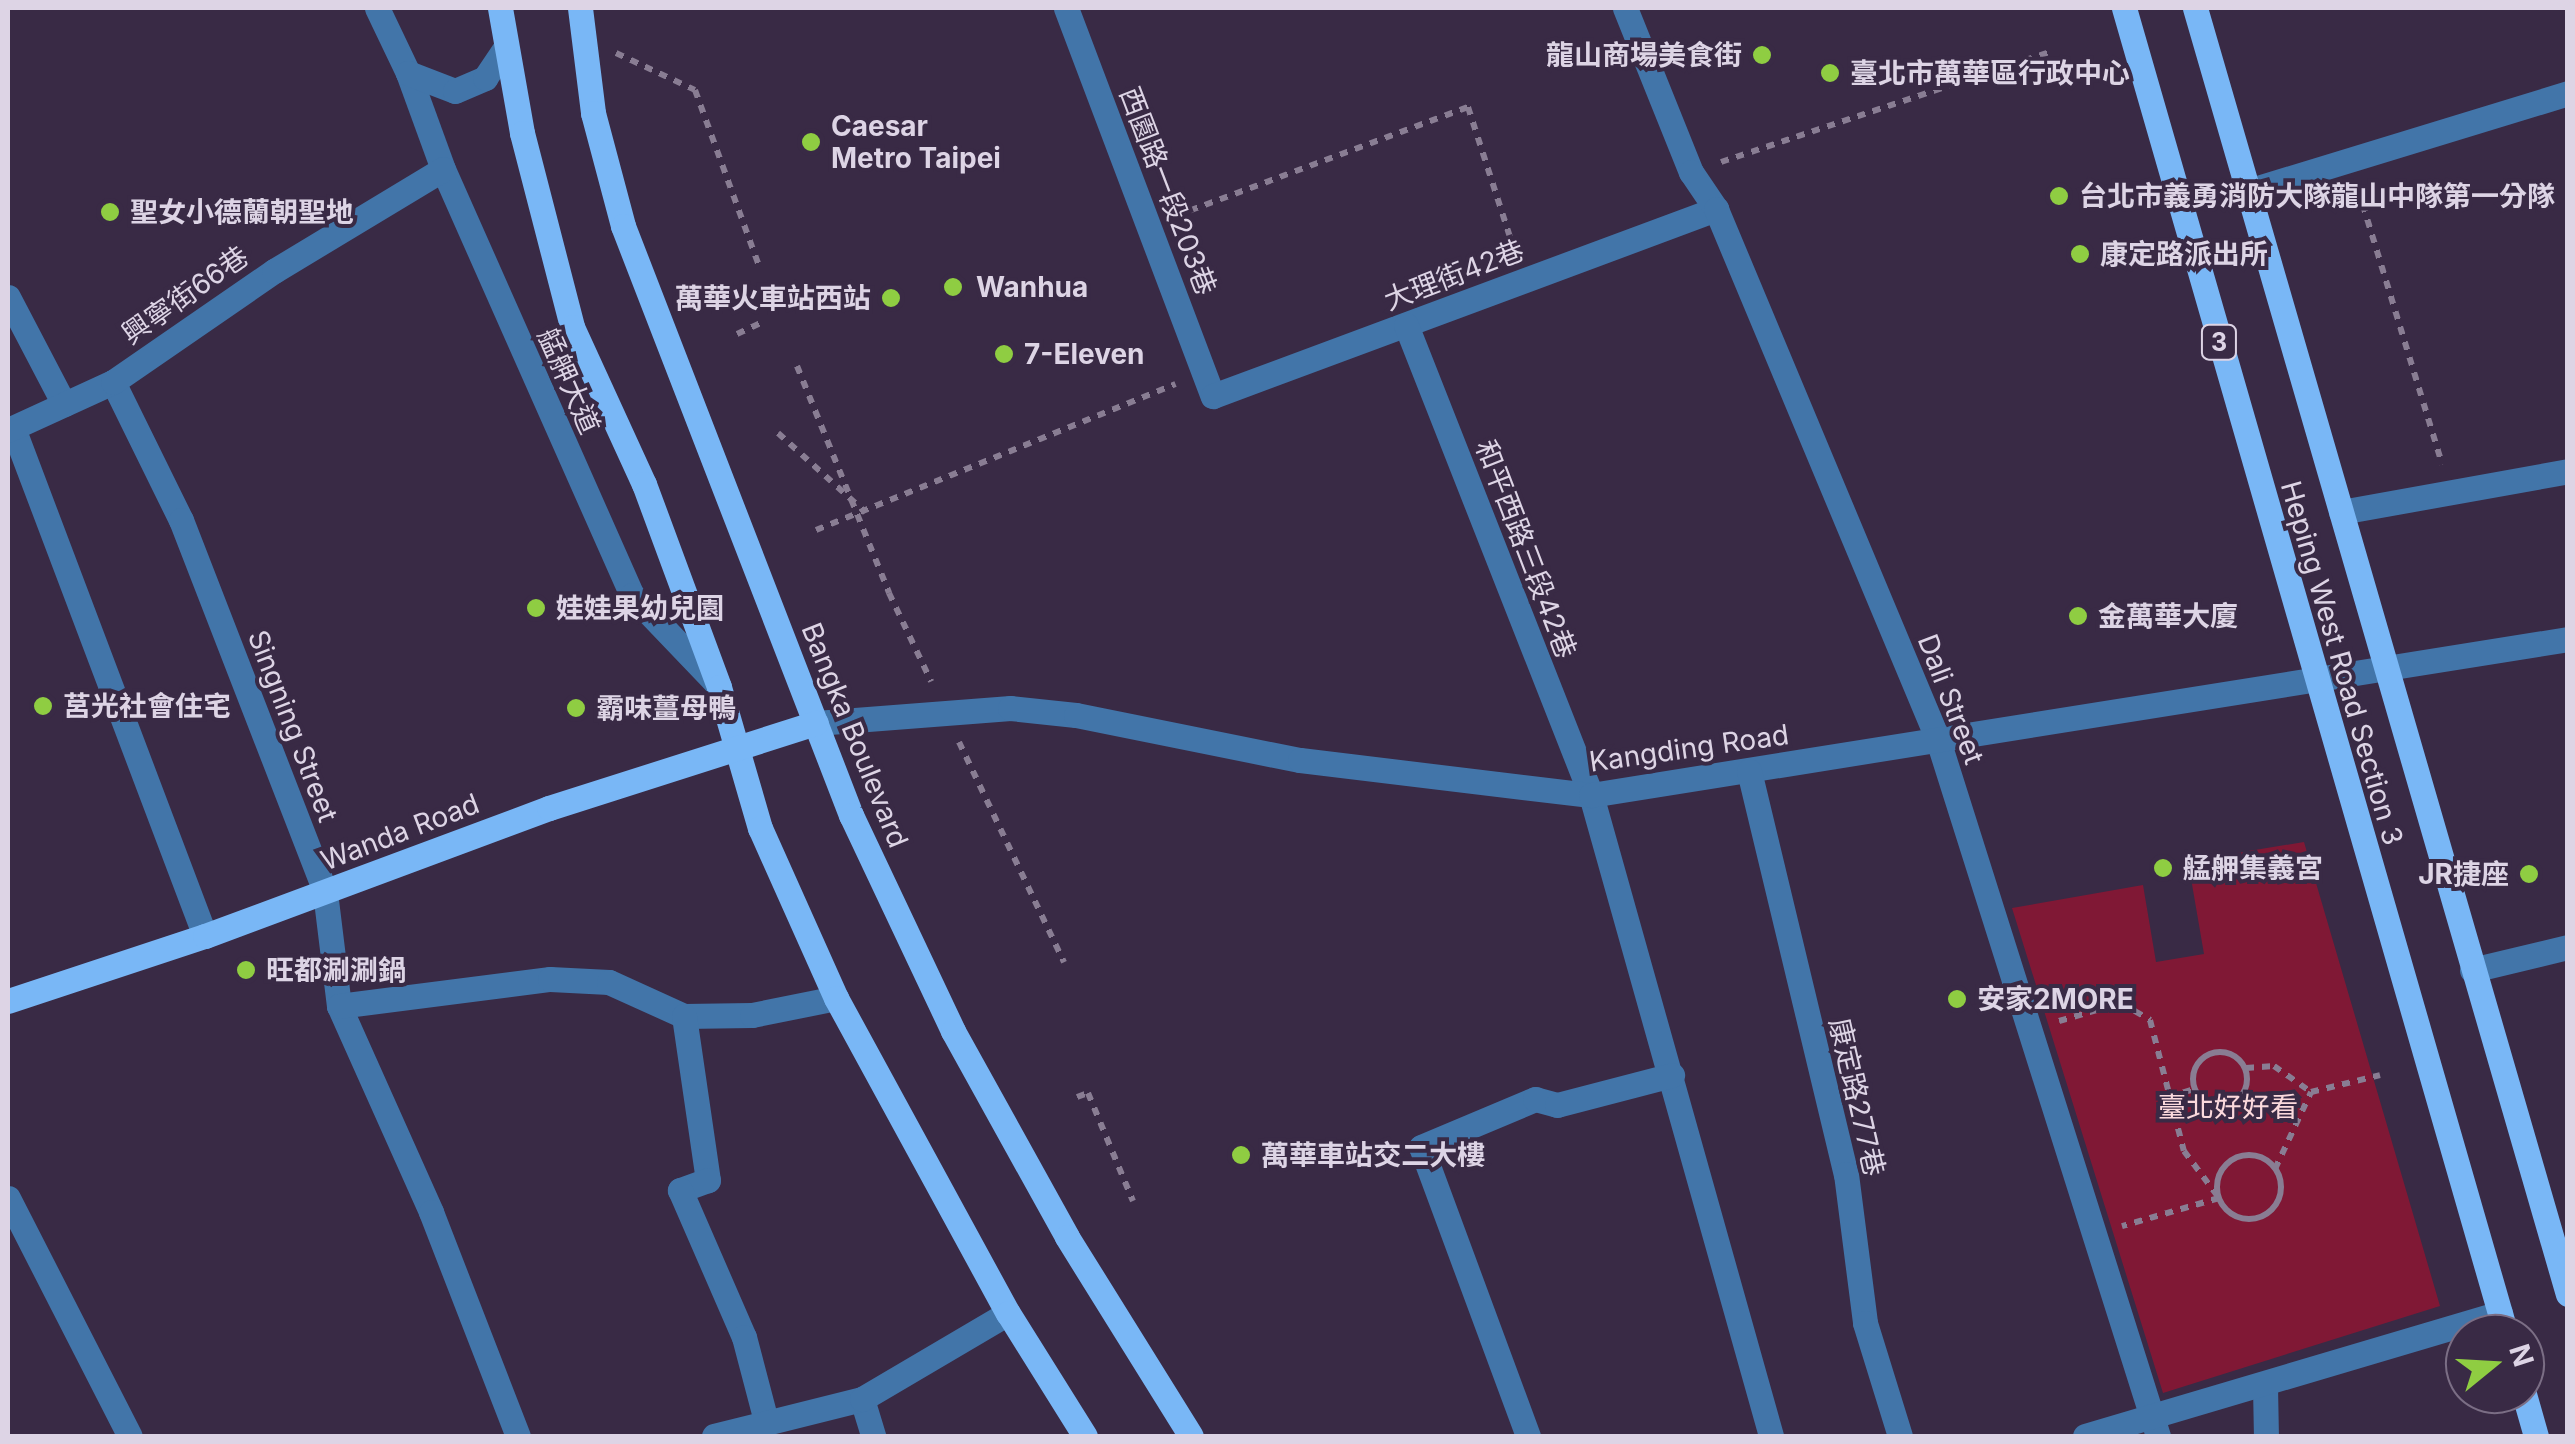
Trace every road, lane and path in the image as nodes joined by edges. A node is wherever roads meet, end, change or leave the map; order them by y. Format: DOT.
graph roads {
  1 [pos="378,8"];
  2 [pos="500,8"];
  3 [pos="580,8"];
  4 [pos="1066,8"];
  5 [pos="1625,8"];
  6 [pos="2124,8"];
  7 [pos="2196,8"];
  8 [pos="506,46"];
  9 [pos="2052,52"];
  10 [pos="408,72"];
  11 [pos="695,90"];
  12 [pos="2568,93"];
  13 [pos="2349,160"];
  14 [pos="443,170"];
  15 [pos="1691,172"];
  16 [pos="2248,191"];
  17 [pos="1716,209"];
  18 [pos="1150,225"];
  19 [pos="758,266"];
  20 [pos="1524,280"];
  21 [pos="8,298"];
  22 [pos="761,323"];
  23 [pos="1406,325"];
  24 [pos="737,334"];
  25 [pos="796,366"];
  26 [pos="113,382"];
  27 [pos="1208,384"];
  28 [pos="64,404"];
  29 [pos="10,429"];
  30 [pos="778,433"];
  31 [pos="2568,471"];
  32 [pos="2451,494"];
  33 [pos="865,512"];
  34 [pos="2341,512"];
  35 [pos="816,530"];
  36 [pos="2568,639"];
  37 [pos="2383,665"];
  38 [pos="2314,677"];
  39 [pos="720,687"];
  40 [pos="939,699"];
  41 [pos="816,723"];
  42 [pos="956,734"];
  43 [pos="1938,740"];
  44 [pos="735,749"];
  45 [pos="1749,771"];
  46 [pos="1591,794"];
  47 [pos="325,892"];
  48 [pos="205,936"];
  49 [pos="2568,947"];
  50 [pos="1064,962"];
  51 [pos="2472,970"];
  52 [pos="836,998"];
  53 [pos="8,1000"];
  54 [pos="339,1006"];
  55 [pos="684,1016"];
  56 [pos="2029,1030"];
  57 [pos="2246,1068"];
  58 [pos="2380,1075"];
  59 [pos="1672,1076"];
  60 [pos="2195,1089"];
  61 [pos="2311,1092"];
  62 [pos="1077,1097"];
  63 [pos="2168,1097"];
  64 [pos="2276,1169"];
  65 [pos="8,1198"];
  66 [pos="2219,1198"];
  67 [pos="1133,1201"];
  68 [pos="2094,1234"];
  69 [pos="2561,1251"];
  70 [pos="2568,1294"];
  71 [pos="1008,1313"];
  72 [pos="2500,1314"];
  73 [pos="2445,1339"];
  74 [pos="2265,1386"];
  75 [pos="862,1400"];
  76 [pos="766,1421"];
  77 [pos="2155,1427"];
  78 [pos="130,1436"];
  79 [pos="518,1436"];
  80 [pos="714,1436"];
  81 [pos="873,1436"];
  82 [pos="1085,1436"];
  83 [pos="1191,1436"];
  84 [pos="1528,1436"];
  85 [pos="1771,1436"];
  86 [pos="1900,1436"];
  87 [pos="2085,1436"];
  88 [pos="2266,1436"];
  1 -- 10 [label="street, 艋舺大道"];
  2 -- 8 [label="main road"];
  3 -- 41 [label="main road, Bangka Boulevard"];
  4 -- 18 [label="street, 西園路一段203巷"];
  5 -- 15 [label="street, Dali Street"];
  6 -- 38 [label="main road, Heping West Road Section 3 / 3"];
  7 -- 16 [label="main road, Heping West Road Section 3"];
  8 -- 10 [label="street"];
  8 -- 39 [label="main road"];
  9 -- 15 [label="path"];
  10 -- 14 [label="street, 艋舺大道"];
  11 -- 19 [label="path"];
  12 -- 13 [label="street"];
  13 -- 16 [label="street"];
  13 -- 32 [label="path"];
  14 -- 26 [label="street, 興寧街66巷"];
  14 -- 39 [label="street, 艋舺大道"];
  15 -- 17 [label="street, Dali Street"];
  16 -- 34 [label="main road, Heping West Road Section 3"];
  17 -- 20 [label="street, 大理街42巷"];
  17 -- 43 [label="street, Dali Street"];
  18 -- 20 [label="path"];
  18 -- 27 [label="street, 西園路一段203巷"];
  20 -- 23 [label="street, 大理街42巷"];
  21 -- 28 [label="street"];
  22 -- 24 [label="path"];
  23 -- 27 [label="street, 大理街42巷"];
  23 -- 46 [label="street, 和平西路三段42巷"];
  25 -- 40 [label="path"];
  26 -- 28 [label="street, 興寧街66巷"];
  26 -- 47 [label="street, Singning Street"];
  27 -- 33 [label="path"];
  28 -- 29 [label="street, 興寧街66巷"];
  29 -- 48 [label="street"];
  30 -- 33 [label="path"];
  31 -- 32 [label="street"];
  32 -- 34 [label="street"];
  33 -- 35 [label="path"];
  34 -- 37 [label="main road, Heping West Road Section 3"];
  36 -- 37 [label="street, Kangding Road"];
  37 -- 38 [label="street, Kangding Road"];
  37 -- 51 [label="main road, Heping West Road Section 3"];
  38 -- 43 [label="street, Kangding Road"];
  38 -- 72 [label="main road, Heping West Road Section 3 / 3"];
  39 -- 44 [label="main road"];
  41 -- 44 [label="main road, Wanda Road"];
  41 -- 46 [label="street, Kangding Road"];
  41 -- 83 [label="main road, Bangka Boulevard"];
  42 -- 50 [label="path"];
  43 -- 45 [label="street, Kangding Road"];
  43 -- 56 [label="street, Dali Street"];
  44 -- 47 [label="main road, Wanda Road"];
  44 -- 52 [label="main road"];
  45 -- 46 [label="street, Kangding Road"];
  45 -- 86 [label="street, 康定路277巷"];
  46 -- 59 [label="street, 和平西路三段42巷"];
  47 -- 48 [label="main road, Wanda Road"];
  47 -- 54 [label="street, Singning Street"];
  48 -- 53 [label="main road, Wanda Road"];
  49 -- 51 [label="street"];
  51 -- 69 [label="main road, Heping West Road Section 3"];
  52 -- 55 [label="street"];
  52 -- 71 [label="main road"];
  54 -- 55 [label="street"];
  54 -- 79 [label="street, Singning Street"];
  55 -- 76 [label="street"];
  56 -- 63 [label="path"];
  56 -- 68 [label="street, Dali Street"];
  57 -- 60 [label="path"];
  57 -- 60 [label="path"];
  57 -- 61 [label="path"];
  58 -- 61 [label="path"];
  59 -- 84 [label="street"];
  59 -- 85 [label="street, 和平西路三段42巷"];
  60 -- 63 [label="path"];
  61 -- 64 [label="path"];
  62 -- 67 [label="path"];
  63 -- 66 [label="path"];
  64 -- 66 [label="path"];
  64 -- 66 [label="path"];
  65 -- 78 [label="street"];
  66 -- 68 [label="path"];
  68 -- 77 [label="street, Dali Street"];
  69 -- 70 [label="main road, Heping West Road Section 3"];
  71 -- 75 [label="street"];
  71 -- 82 [label="main road"];
  73 -- 74 [label="street"];
  74 -- 77 [label="street"];
  74 -- 88 [label="street"];
  75 -- 76 [label="street"];
  75 -- 81 [label="street"];
  76 -- 80 [label="street"];
  77 -- 87 [label="street"];
}
